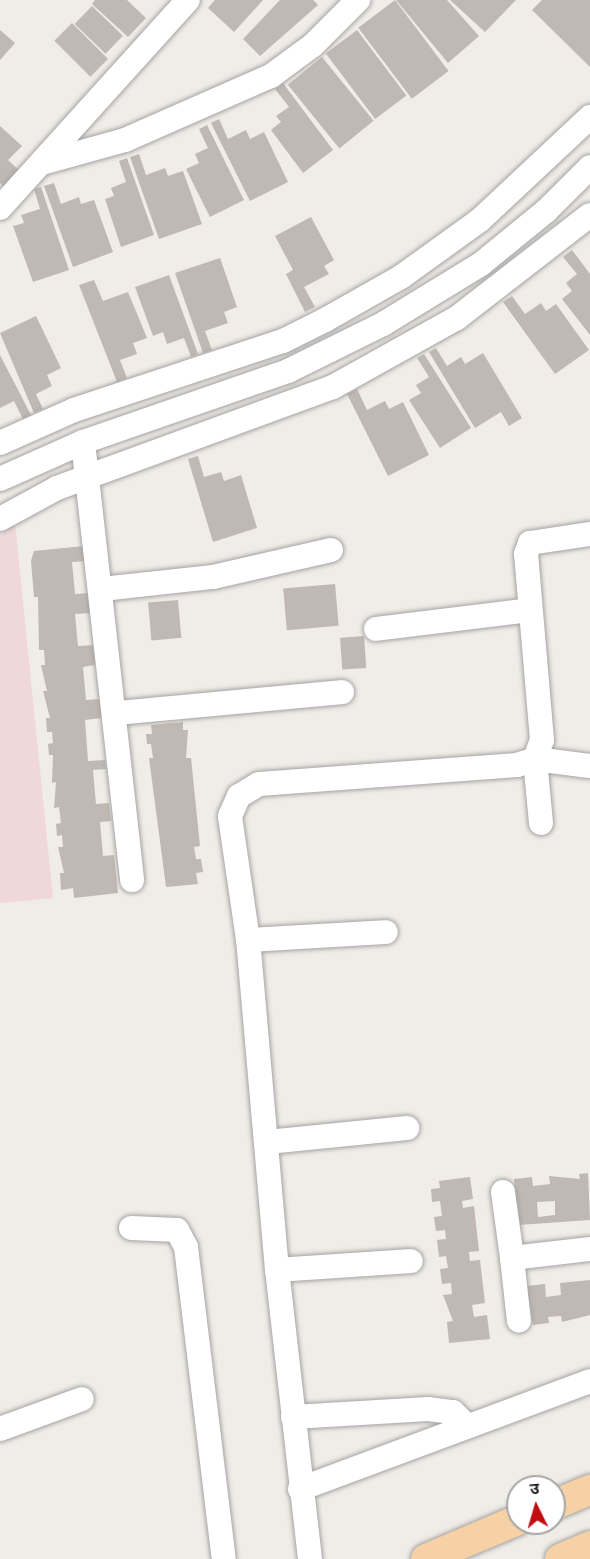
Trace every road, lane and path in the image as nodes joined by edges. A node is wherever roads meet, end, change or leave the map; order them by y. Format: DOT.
graph roads {
  1 [pos="188,0"];
  2 [pos="358,0"];
  3 [pos="590,117"];
  4 [pos="42,163"];
  5 [pos="590,167"];
  6 [pos="0,208"];
  7 [pos="590,215"];
  8 [pos="83,442"];
  9 [pos="0,443"];
  10 [pos="0,479"];
  11 [pos="88,479"];
  12 [pos="0,519"];
  13 [pos="590,534"];
  14 [pos="331,550"];
  15 [pos="102,589"];
  16 [pos="530,610"];
  17 [pos="376,629"];
  18 [pos="342,692"];
  19 [pos="117,713"];
  20 [pos="535,759"];
  21 [pos="590,766"];
  22 [pos="541,823"];
  23 [pos="132,880"];
  24 [pos="386,932"];
  25 [pos="248,940"];
  26 [pos="407,1128"];
  27 [pos="267,1142"];
  28 [pos="503,1192"];
  29 [pos="130,1228"];
  30 [pos="590,1249"];
  31 [pos="512,1258"];
  32 [pos="411,1260"];
  33 [pos="277,1270"];
  34 [pos="519,1321"];
  35 [pos="590,1381"];
  36 [pos="82,1399"];
  37 [pos="293,1417"];
  38 [pos="467,1426"];
  39 [pos="0,1429"];
  40 [pos="300,1489"];
  41 [pos="590,1490"];
  42 [pos="566,1500"];
  43 [pos="506,1525"];
  44 [pos="224,1559"];
  45 [pos="310,1559"];
  46 [pos="426,1559"];
  1 -- 4 [label="street"];
  2 -- 4 [label="street"];
  3 -- 9 [label="street"];
  4 -- 6 [label="street"];
  5 -- 8 [label="street"];
  7 -- 11 [label="street"];
  8 -- 10 [label="street"];
  8 -- 11 [label="street"];
  11 -- 12 [label="street"];
  11 -- 15 [label="street"];
  13 -- 16 [label="street"];
  14 -- 15 [label="street"];
  15 -- 19 [label="street"];
  16 -- 17 [label="street"];
  16 -- 20 [label="street"];
  18 -- 19 [label="street"];
  19 -- 23 [label="street"];
  20 -- 21 [label="street"];
  20 -- 22 [label="street"];
  20 -- 25 [label="street"];
  24 -- 25 [label="street"];
  25 -- 27 [label="street"];
  26 -- 27 [label="street"];
  27 -- 33 [label="street"];
  28 -- 31 [label="street"];
  29 -- 44 [label="street"];
  30 -- 31 [label="street"];
  31 -- 34 [label="street"];
  32 -- 33 [label="street"];
  33 -- 37 [label="street"];
  35 -- 38 [label="street"];
  36 -- 39 [label="street"];
  37 -- 38 [label="street"];
  37 -- 40 [label="street"];
  38 -- 40 [label="street"];
  40 -- 45 [label="street"];
  41 -- 42 [label="main road"];
  43 -- 46 [label="main road"];
}
